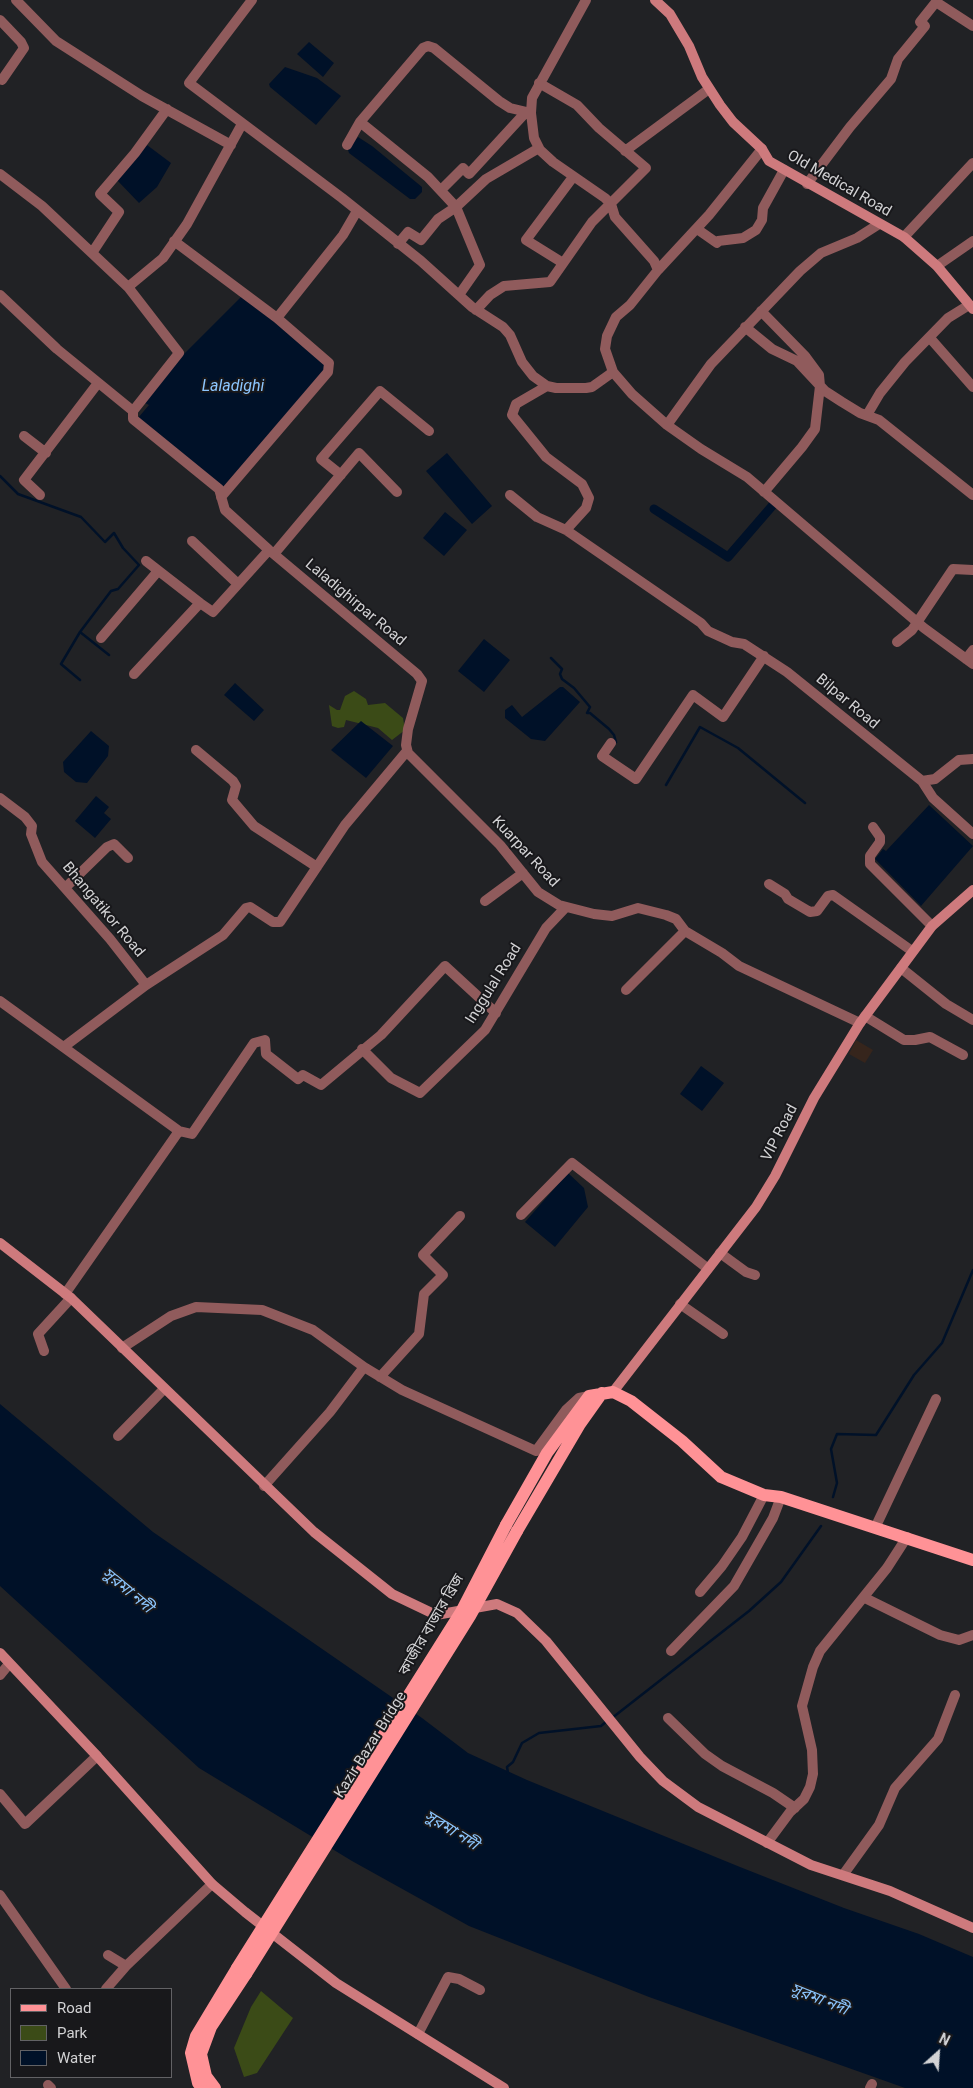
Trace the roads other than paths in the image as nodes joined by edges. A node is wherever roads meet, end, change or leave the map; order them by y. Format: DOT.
graph roads {
  1 [pos="16,0"];
  2 [pos="252,0"];
  3 [pos="586,0"];
  4 [pos="655,0"];
  5 [pos="0,20"];
  6 [pos="973,26"];
  7 [pos="2,80"];
  8 [pos="539,83"];
  9 [pos="709,89"];
  10 [pos="167,109"];
  11 [pos="528,112"];
  12 [pos="360,122"];
  13 [pos="242,124"];
  14 [pos="347,144"];
  15 [pos="232,145"];
  16 [pos="540,148"];
  17 [pos="762,149"];
  18 [pos="624,151"];
  19 [pos="973,163"];
  20 [pos="784,170"];
  21 [pos="0,174"];
  22 [pos="573,177"];
  23 [pos="807,184"];
  24 [pos="441,190"];
  25 [pos="611,204"];
  26 [pos="456,207"];
  27 [pos="357,211"];
  28 [pos="879,224"];
  29 [pos="697,229"];
  30 [pos="904,237"];
  31 [pos="174,241"];
  32 [pos="973,241"];
  33 [pos="398,244"];
  34 [pos="92,253"];
  35 [pos="563,262"];
  36 [pos="938,266"];
  37 [pos="658,270"];
  38 [pos="128,288"];
  39 [pos="0,295"];
  40 [pos="459,295"];
  41 [pos="971,307"];
  42 [pos="476,310"];
  43 [pos="761,311"];
  44 [pos="277,318"];
  45 [pos="745,328"];
  46 [pos="930,338"];
  47 [pos="613,372"];
  48 [pos="98,383"];
  49 [pos="546,386"];
  50 [pos="820,386"];
  51 [pos="973,387"];
  52 [pos="133,411"];
  53 [pos="867,415"];
  54 [pos="667,425"];
  55 [pos="429,431"];
  56 [pos="24,436"];
  57 [pos="46,453"];
  58 [pos="341,475"];
  59 [pos="397,492"];
  60 [pos="764,492"];
  61 [pos="40,495"];
  62 [pos="510,495"];
  63 [pos="973,495"];
  64 [pos="221,497"];
  65 [pos="566,530"];
  66 [pos="192,541"];
  67 [pos="272,552"];
  68 [pos="146,561"];
  69 [pos="973,570"];
  70 [pos="158,571"];
  71 [pos="238,584"];
  72 [pos="200,604"];
  73 [pos="917,622"];
  74 [pos="101,638"];
  75 [pos="897,642"];
  76 [pos="973,650"];
  77 [pos="764,656"];
  78 [pos="969,662"];
  79 [pos="134,674"];
  80 [pos="611,743"];
  81 [pos="196,750"];
  82 [pos="407,751"];
  83 [pos="973,758"];
  84 [pos="922,781"];
  85 [pos="0,798"];
  86 [pos="873,827"];
  87 [pos="973,834"];
  88 [pos="128,858"];
  89 [pos="316,867"];
  90 [pos="524,873"];
  91 [pos="769,884"];
  92 [pos="65,888"];
  93 [pos="973,890"];
  94 [pos="485,901"];
  95 [pos="566,907"];
  96 [pos="932,926"];
  97 [pos="685,931"];
  98 [pos="912,951"];
  99 [pos="901,968"];
  100 [pos="146,986"];
  101 [pos="626,990"];
  102 [pos="0,1001"];
  103 [pos="496,1013"];
  104 [pos="863,1020"];
  105 [pos="973,1020"];
  106 [pos="64,1046"];
  107 [pos="362,1049"];
  108 [pos="963,1055"];
  109 [pos="179,1131"];
  110 [pos="460,1216"];
  111 [pos="521,1216"];
  112 [pos="0,1243"];
  113 [pos="720,1253"];
  114 [pos="707,1268"];
  115 [pos="756,1275"];
  116 [pos="68,1296"];
  117 [pos="680,1304"];
  118 [pos="723,1334"];
  119 [pos="122,1348"];
  120 [pos="44,1351"];
  121 [pos="364,1367"];
  122 [pos="380,1376"];
  123 [pos="163,1390"];
  124 [pos="608,1392"];
  125 [pos="589,1396"];
  126 [pos="936,1399"];
  127 [pos="118,1436"];
  128 [pos="264,1486"];
  129 [pos="764,1495"];
  130 [pos="781,1497"];
  131 [pos="875,1528"];
  132 [pos="907,1537"];
  133 [pos="973,1560"];
  134 [pos="700,1592"];
  135 [pos="865,1598"];
  136 [pos="973,1635"];
  137 [pos="671,1651"];
  138 [pos="0,1653"];
  139 [pos="9,1664"];
  140 [pos="0,1675"];
  141 [pos="955,1694"];
  142 [pos="668,1718"];
  143 [pos="97,1756"];
  144 [pos="0,1794"];
  145 [pos="795,1808"];
  146 [pos="767,1843"];
  147 [pos="843,1875"];
  148 [pos="212,1884"];
  149 [pos="0,1896"];
  150 [pos="973,1928"];
  151 [pos="108,1955"];
  152 [pos="126,1966"];
  153 [pos="242,1971"];
  154 [pos="65,1988"];
  155 [pos="107,1988"];
  156 [pos="480,1990"];
  157 [pos="418,2034"];
  158 [pos="202,2088"];
  159 [pos="215,2088"];
  160 [pos="504,2088"];
  1 -- 10 [label="street"];
  2 -- 13 [label="street"];
  3 -- 8 [label="street"];
  4 -- 9 [label="street, Old Medical Road"];
  5 -- 7 [label="street"];
  6 -- 23 [label="street"];
  8 -- 11 [label="street"];
  8 -- 18 [label="street"];
  9 -- 17 [label="street, Old Medical Road"];
  9 -- 18 [label="street"];
  10 -- 15 [label="street"];
  10 -- 34 [label="street"];
  11 -- 12 [label="street"];
  11 -- 16 [label="street"];
  11 -- 24 [label="street"];
  12 -- 14 [label="street"];
  12 -- 24 [label="street"];
  13 -- 15 [label="street"];
  13 -- 27 [label="street"];
  15 -- 31 [label="street"];
  16 -- 22 [label="street"];
  16 -- 26 [label="street"];
  17 -- 20 [label="street, Old Medical Road"];
  17 -- 29 [label="street"];
  18 -- 25 [label="street"];
  19 -- 30 [label="street"];
  20 -- 23 [label="street, Old Medical Road"];
  20 -- 29 [label="street"];
  21 -- 34 [label="street"];
  22 -- 25 [label="street"];
  22 -- 35 [label="street"];
  23 -- 28 [label="street, Old Medical Road"];
  24 -- 26 [label="street"];
  25 -- 35 [label="street"];
  25 -- 37 [label="street"];
  26 -- 33 [label="street"];
  26 -- 40 [label="street"];
  27 -- 33 [label="street"];
  27 -- 44 [label="street"];
  28 -- 30 [label="street, Old Medical Road"];
  28 -- 43 [label="street"];
  29 -- 37 [label="street"];
  30 -- 36 [label="street, Old Medical Road"];
  31 -- 38 [label="street"];
  31 -- 44 [label="street"];
  32 -- 36 [label="street"];
  33 -- 40 [label="street"];
  34 -- 38 [label="street"];
  35 -- 42 [label="street"];
  36 -- 41 [label="street, Old Medical Road"];
  37 -- 47 [label="street"];
  38 -- 52 [label="street"];
  39 -- 48 [label="street"];
  40 -- 42 [label="street"];
  41 -- 46 [label="street"];
  42 -- 49 [label="street"];
  43 -- 45 [label="street"];
  43 -- 50 [label="street"];
  44 -- 64 [label="street"];
  45 -- 50 [label="street"];
  45 -- 54 [label="street"];
  46 -- 51 [label="street"];
  46 -- 53 [label="street"];
  47 -- 49 [label="street"];
  47 -- 54 [label="street"];
  48 -- 52 [label="street"];
  48 -- 57 [label="street"];
  49 -- 65 [label="street"];
  50 -- 53 [label="street"];
  50 -- 60 [label="street"];
  52 -- 64 [label="street, Laladighirpar Road"];
  53 -- 63 [label="street"];
  54 -- 60 [label="street"];
  55 -- 58 [label="street"];
  56 -- 57 [label="street"];
  57 -- 61 [label="street"];
  58 -- 59 [label="street"];
  58 -- 67 [label="street"];
  60 -- 73 [label="street"];
  62 -- 65 [label="street, Bilpar Road"];
  64 -- 67 [label="street, Laladighirpar Road"];
  65 -- 77 [label="street, Bilpar Road"];
  66 -- 71 [label="street"];
  67 -- 71 [label="street"];
  67 -- 82 [label="street, Laladighirpar Road"];
  68 -- 70 [label="street"];
  69 -- 73 [label="street"];
  70 -- 72 [label="street"];
  70 -- 74 [label="street"];
  71 -- 72 [label="street"];
  72 -- 79 [label="street"];
  73 -- 75 [label="street"];
  73 -- 78 [label="street"];
  76 -- 78 [label="street"];
  77 -- 80 [label="street"];
  77 -- 84 [label="street, Bilpar Road"];
  81 -- 89 [label="street"];
  82 -- 89 [label="street"];
  82 -- 90 [label="street, Kuarpar Road"];
  83 -- 84 [label="street"];
  84 -- 87 [label="street, Bilpar Road"];
  85 -- 92 [label="street, Bhangatikor Road"];
  86 -- 96 [label="street"];
  88 -- 92 [label="street"];
  89 -- 100 [label="street"];
  90 -- 94 [label="street"];
  90 -- 95 [label="street, Kuarpar Road"];
  91 -- 98 [label="street"];
  92 -- 100 [label="street, Bhangatikor Road"];
  93 -- 96 [label="street, VIP Road"];
  95 -- 97 [label="street, Kuarpar Road"];
  95 -- 103 [label="street, Inggulal Road"];
  96 -- 98 [label="street, VIP Road"];
  97 -- 101 [label="street"];
  97 -- 104 [label="street, Kuarpar Road"];
  98 -- 99 [label="street, VIP Road"];
  99 -- 104 [label="street, VIP Road"];
  99 -- 105 [label="street"];
  100 -- 106 [label="street"];
  102 -- 106 [label="street"];
  103 -- 107 [label="street, Inggulal Road"];
  103 -- 107 [label="street"];
  104 -- 108 [label="street, Kuarpar Road"];
  104 -- 113 [label="street, VIP Road"];
  106 -- 109 [label="street"];
  107 -- 109 [label="street"];
  109 -- 116 [label="street"];
  110 -- 122 [label="street"];
  111 -- 114 [label="street"];
  112 -- 116 [label="street"];
  113 -- 114 [label="street, VIP Road"];
  113 -- 115 [label="street"];
  114 -- 117 [label="street, VIP Road"];
  116 -- 119 [label="street"];
  116 -- 120 [label="street"];
  117 -- 118 [label="street"];
  117 -- 124 [label="street, VIP Road"];
  119 -- 121 [label="street"];
  119 -- 123 [label="street"];
  121 -- 122 [label="street"];
  121 -- 128 [label="street"];
  122 -- 125 [label="street"];
  123 -- 127 [label="street"];
  123 -- 128 [label="street"];
  124 -- 125 [label="main road"];
  124 -- 129 [label="main road"];
  124 -- 153 [label="main road, Kazir Bazar Bridge, bridge"];
  125 -- 153 [label="main road, কাজীর বাজার ব্রিজ, bridge"];
  126 -- 131 [label="street"];
  128 -- 146 [label="street"];
  129 -- 130 [label="main road"];
  129 -- 134 [label="street"];
  130 -- 131 [label="main road"];
  130 -- 137 [label="street"];
  131 -- 132 [label="main road"];
  132 -- 133 [label="main road"];
  132 -- 135 [label="street"];
  135 -- 136 [label="street"];
  135 -- 145 [label="street"];
  138 -- 139 [label="street"];
  139 -- 140 [label="street"];
  139 -- 143 [label="street"];
  141 -- 147 [label="street"];
  142 -- 145 [label="street"];
  143 -- 144 [label="street"];
  143 -- 148 [label="street"];
  145 -- 146 [label="street"];
  146 -- 147 [label="street"];
  147 -- 150 [label="street"];
  148 -- 152 [label="street"];
  148 -- 157 [label="street"];
  149 -- 154 [label="street"];
  151 -- 152 [label="street"];
  152 -- 155 [label="street"];
  153 -- 158 [label="main road"];
  153 -- 159 [label="main road"];
  156 -- 157 [label="street"];
  157 -- 160 [label="street"];
}
